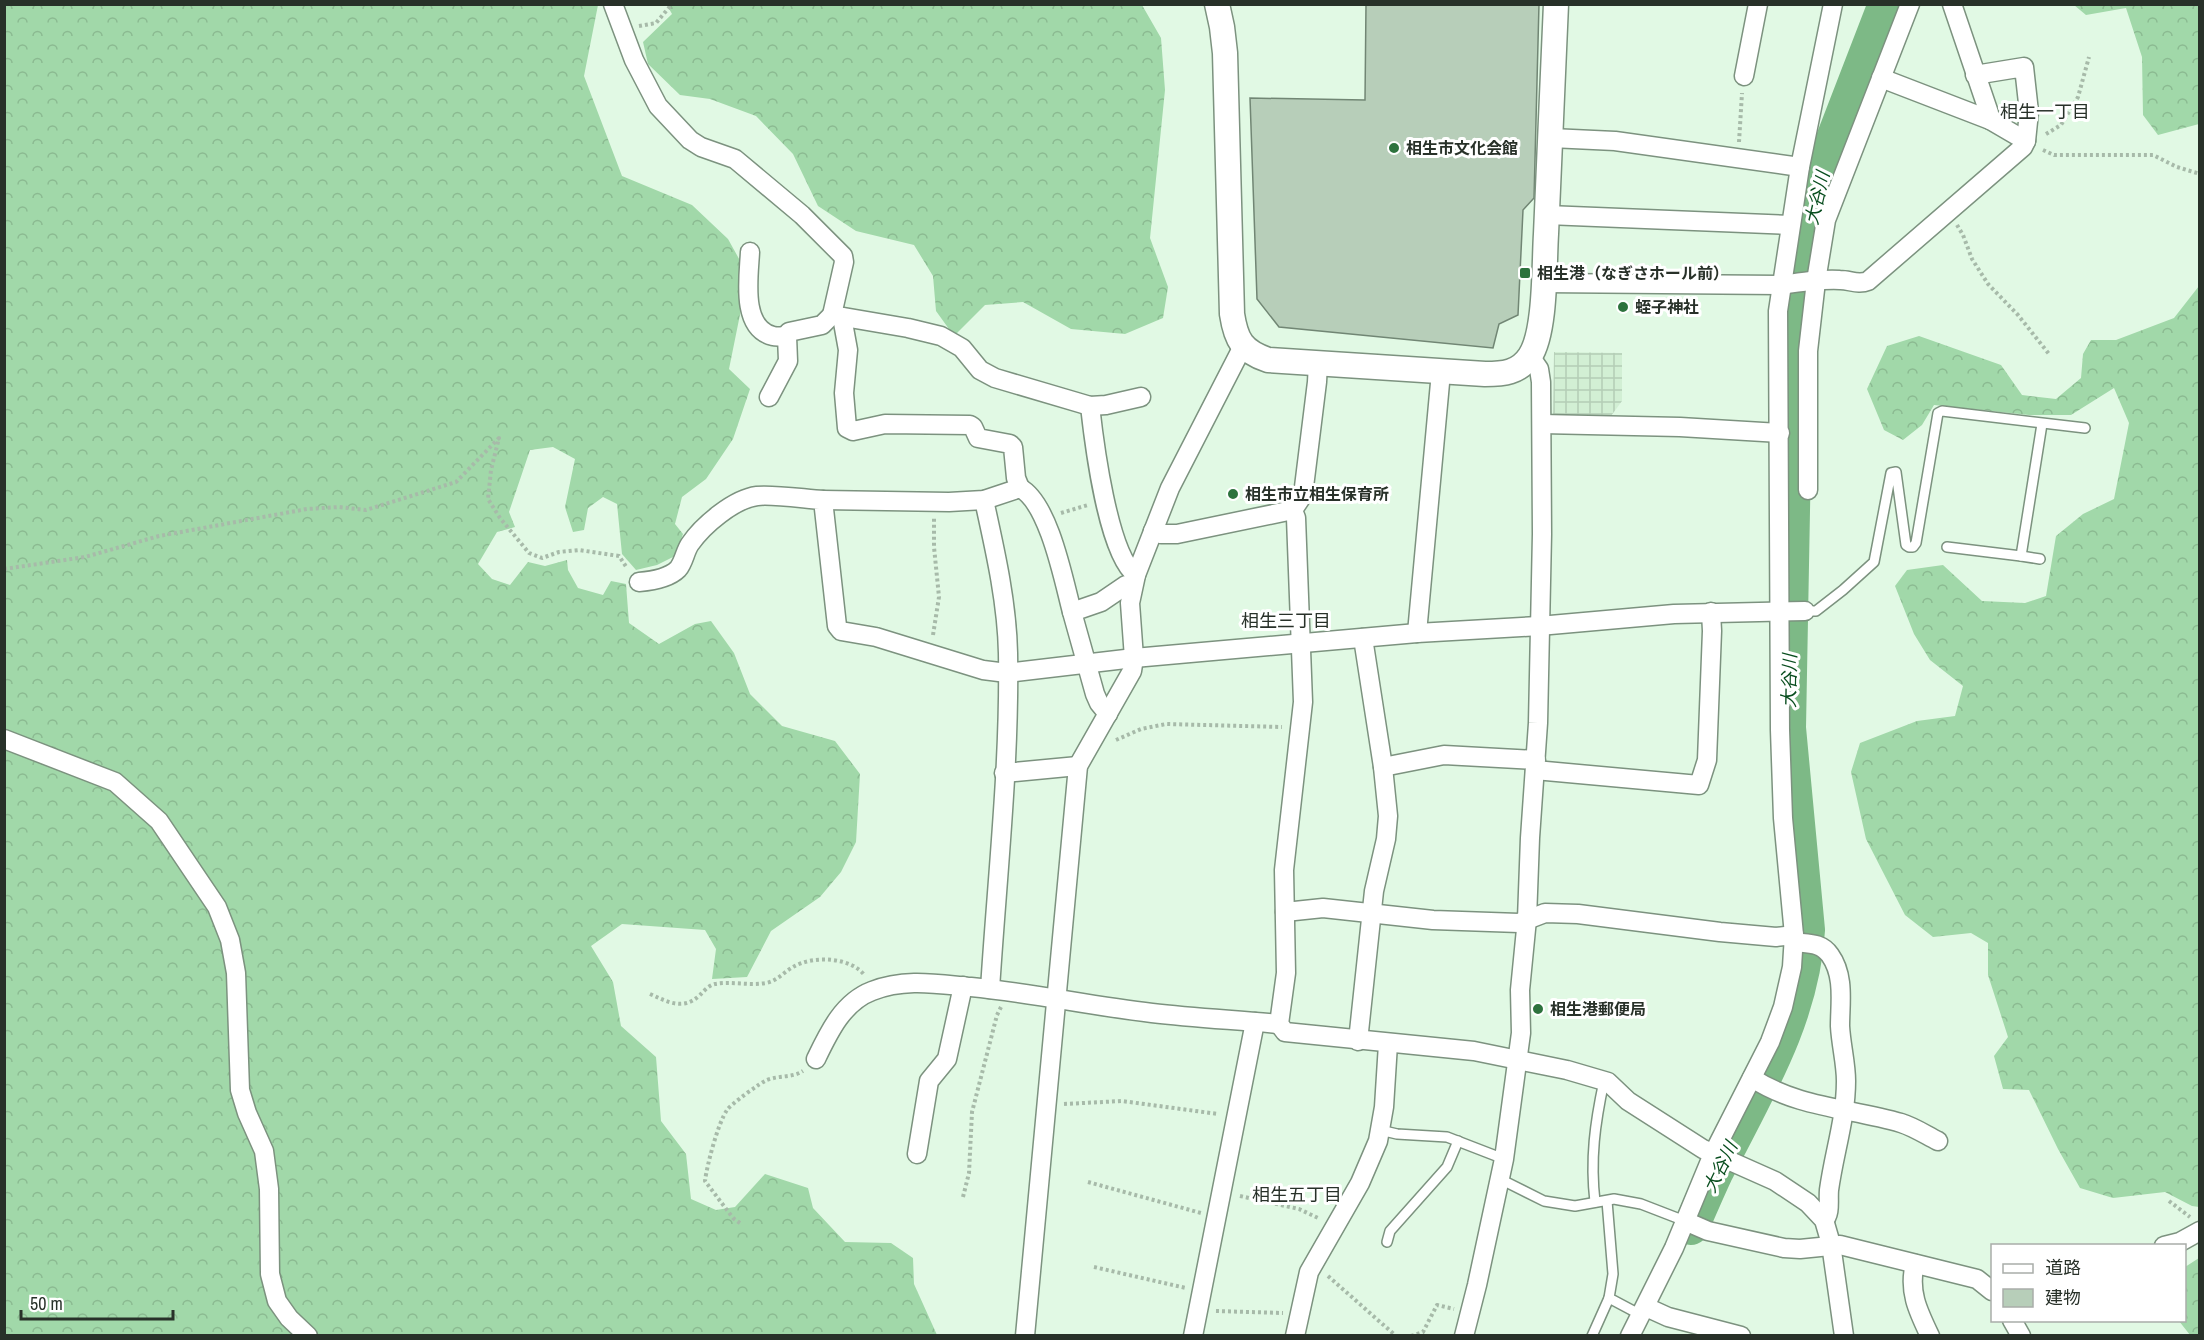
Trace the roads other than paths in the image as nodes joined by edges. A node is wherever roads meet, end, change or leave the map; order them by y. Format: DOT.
graph roads {
  1 [pos="614,4"];
  2 [pos="1217,4"];
  3 [pos="1556,4"];
  4 [pos="1758,4"];
  5 [pos="1833,4"];
  6 [pos="1910,4"];
  7 [pos="1952,4"];
  8 [pos="1975,75"];
  9 [pos="1744,76"];
  10 [pos="1881,78"];
  11 [pos="1989,120"];
  12 [pos="1551,138"];
  13 [pos="2026,141"];
  14 [pos="1800,167"];
  15 [pos="1547,215"];
  16 [pos="1790,225"];
  17 [pos="750,252"];
  18 [pos="1812,281"];
  19 [pos="1543,283"];
  20 [pos="1785,284"];
  21 [pos="837,316"];
  22 [pos="787,336"];
  23 [pos="1243,346"];
  24 [pos="1530,356"];
  25 [pos="1318,363"];
  26 [pos="1441,372"];
  27 [pos="769,397"];
  28 [pos="1141,397"];
  29 [pos="1090,406"];
  30 [pos="1542,424"];
  31 [pos="2042,424"];
  32 [pos="2085,428"];
  33 [pos="1780,433"];
  34 [pos="1020,488"];
  35 [pos="1808,490"];
  36 [pos="823,500"];
  37 [pos="984,500"];
  38 [pos="1293,510"];
  39 [pos="1153,531"];
  40 [pos="1947,547"];
  41 [pos="2021,556"];
  42 [pos="2040,559"];
  43 [pos="1134,581"];
  44 [pos="639,582"];
  45 [pos="1781,611"];
  46 [pos="1805,611"];
  47 [pos="1072,612"];
  48 [pos="1710,612"];
  49 [pos="1539,626"];
  50 [pos="1417,633"];
  51 [pos="1363,638"];
  52 [pos="1300,644"];
  53 [pos="1134,658"];
  54 [pos="1087,664"];
  55 [pos="1007,673"];
  56 [pos="1108,714"];
  57 [pos="4,740"];
  58 [pos="1536,765"];
  59 [pos="1078,766"];
  60 [pos="1383,766"];
  61 [pos="1004,773"];
  62 [pos="1285,912"];
  63 [pos="1373,912"];
  64 [pos="1527,919"];
  65 [pos="1801,941"];
  66 [pos="963,986"];
  67 [pos="990,989"];
  68 [pos="1056,998"];
  69 [pos="1255,1022"];
  70 [pos="1279,1024"];
  71 [pos="1358,1041"];
  72 [pos="1388,1044"];
  73 [pos="1516,1058"];
  74 [pos="816,1059"];
  75 [pos="1754,1079"];
  76 [pos="1604,1081"];
  77 [pos="1845,1111"];
  78 [pos="1380,1130"];
  79 [pos="1458,1141"];
  80 [pos="1938,1141"];
  81 [pos="917,1154"];
  82 [pos="1717,1155"];
  83 [pos="1504,1159"];
  84 [pos="1500,1179"];
  85 [pos="1607,1201"];
  86 [pos="1595,1202"];
  87 [pos="1824,1220"];
  88 [pos="1688,1222"];
  89 [pos="2196,1225"];
  90 [pos="1387,1242"];
  91 [pos="1831,1244"];
  92 [pos="2169,1244"];
  93 [pos="1915,1264"];
  94 [pos="1991,1290"];
  95 [pos="1609,1298"];
  96 [pos="1645,1310"];
  97 [pos="2013,1322"];
  98 [pos="1296,1327"];
  99 [pos="308,1335"];
  100 [pos="1025,1335"];
  101 [pos="1193,1335"];
  102 [pos="1466,1335"];
  103 [pos="1592,1335"];
  104 [pos="1630,1335"];
  105 [pos="1741,1335"];
  106 [pos="1844,1335"];
  107 [pos="1930,1335"];
  108 [pos="2021,1335"];
  1 -- 21 [label="street"];
  2 -- 23 [label="street"];
  3 -- 12 [label="street"];
  4 -- 9 [label="street"];
  5 -- 14 [label="street"];
  6 -- 10 [label="street"];
  7 -- 8 [label="street"];
  8 -- 11 [label="street"];
  8 -- 13 [label="street"];
  10 -- 11 [label="street"];
  10 -- 18 [label="street"];
  11 -- 13 [label="street"];
  12 -- 14 [label="street"];
  12 -- 15 [label="street"];
  13 -- 18 [label="street"];
  14 -- 16 [label="street"];
  15 -- 16 [label="street"];
  15 -- 19 [label="street"];
  16 -- 20 [label="street"];
  17 -- 22 [label="street"];
  18 -- 20 [label="street"];
  18 -- 35 [label="street"];
  19 -- 20 [label="street"];
  19 -- 24 [label="street"];
  20 -- 33 [label="street"];
  21 -- 22 [label="street"];
  21 -- 29 [label="street"];
  21 -- 34 [label="street"];
  22 -- 27 [label="street"];
  23 -- 25 [label="street"];
  23 -- 39 [label="street"];
  24 -- 26 [label="street"];
  24 -- 30 [label="street"];
  25 -- 26 [label="street"];
  25 -- 38 [label="street"];
  26 -- 50 [label="street"];
  28 -- 29 [label="street"];
  29 -- 43 [label="street"];
  30 -- 33 [label="street"];
  30 -- 49 [label="street"];
  31 -- 32 [label="lane"];
  31 -- 41 [label="lane"];
  31 -- 46 [label="lane"];
  33 -- 45 [label="street"];
  34 -- 37 [label="street"];
  34 -- 47 [label="street"];
  36 -- 37 [label="street"];
  36 -- 44 [label="street"];
  36 -- 55 [label="street"];
  37 -- 55 [label="street"];
  38 -- 39 [label="street"];
  38 -- 52 [label="street"];
  39 -- 43 [label="street"];
  40 -- 41 [label="lane"];
  41 -- 42 [label="lane"];
  43 -- 47 [label="street"];
  43 -- 53 [label="street"];
  45 -- 46 [label="street"];
  45 -- 48 [label="street"];
  45 -- 65 [label="street"];
  47 -- 54 [label="street"];
  48 -- 49 [label="street"];
  48 -- 58 [label="street"];
  49 -- 50 [label="street"];
  49 -- 58 [label="street"];
  50 -- 51 [label="street"];
  51 -- 52 [label="street"];
  51 -- 60 [label="street"];
  52 -- 53 [label="street"];
  52 -- 62 [label="street"];
  53 -- 54 [label="street"];
  53 -- 56 [label="street"];
  54 -- 55 [label="street"];
  54 -- 56 [label="street"];
  55 -- 61 [label="street"];
  56 -- 59 [label="street"];
  57 -- 99 [label="street"];
  58 -- 60 [label="street"];
  58 -- 64 [label="street"];
  59 -- 61 [label="street"];
  59 -- 68 [label="street"];
  60 -- 63 [label="street"];
  61 -- 67 [label="street"];
  62 -- 63 [label="street"];
  62 -- 70 [label="street"];
  63 -- 64 [label="street"];
  63 -- 71 [label="street"];
  64 -- 65 [label="street"];
  64 -- 73 [label="street"];
  65 -- 75 [label="street"];
  65 -- 77 [label="street"];
  66 -- 67 [label="street"];
  66 -- 74 [label="street"];
  66 -- 81 [label="street"];
  67 -- 68 [label="street"];
  68 -- 69 [label="street"];
  68 -- 100 [label="street"];
  69 -- 70 [label="street"];
  69 -- 101 [label="street"];
  70 -- 71 [label="street"];
  71 -- 72 [label="street"];
  72 -- 73 [label="street"];
  72 -- 78 [label="street"];
  73 -- 76 [label="street"];
  73 -- 83 [label="street"];
  75 -- 77 [label="street"];
  75 -- 82 [label="street"];
  76 -- 82 [label="street"];
  76 -- 86 [label="lane"];
  77 -- 80 [label="street"];
  77 -- 87 [label="street"];
  78 -- 79 [label="lane"];
  78 -- 98 [label="street"];
  79 -- 83 [label="lane"];
  79 -- 90 [label="lane"];
  82 -- 87 [label="street"];
  82 -- 88 [label="street"];
  83 -- 84 [label="street"];
  84 -- 86 [label="lane"];
  84 -- 102 [label="street"];
  85 -- 86 [label="lane"];
  85 -- 88 [label="lane"];
  85 -- 95 [label="lane"];
  87 -- 91 [label="street"];
  88 -- 91 [label="street"];
  88 -- 96 [label="street"];
  89 -- 92 [label="street"];
  91 -- 93 [label="street"];
  91 -- 106 [label="street"];
  93 -- 94 [label="street"];
  93 -- 107 [label="street"];
  95 -- 96 [label="lane"];
  95 -- 103 [label="lane"];
  96 -- 104 [label="street"];
  96 -- 105 [label="street"];
  97 -- 108 [label="street"];
}
